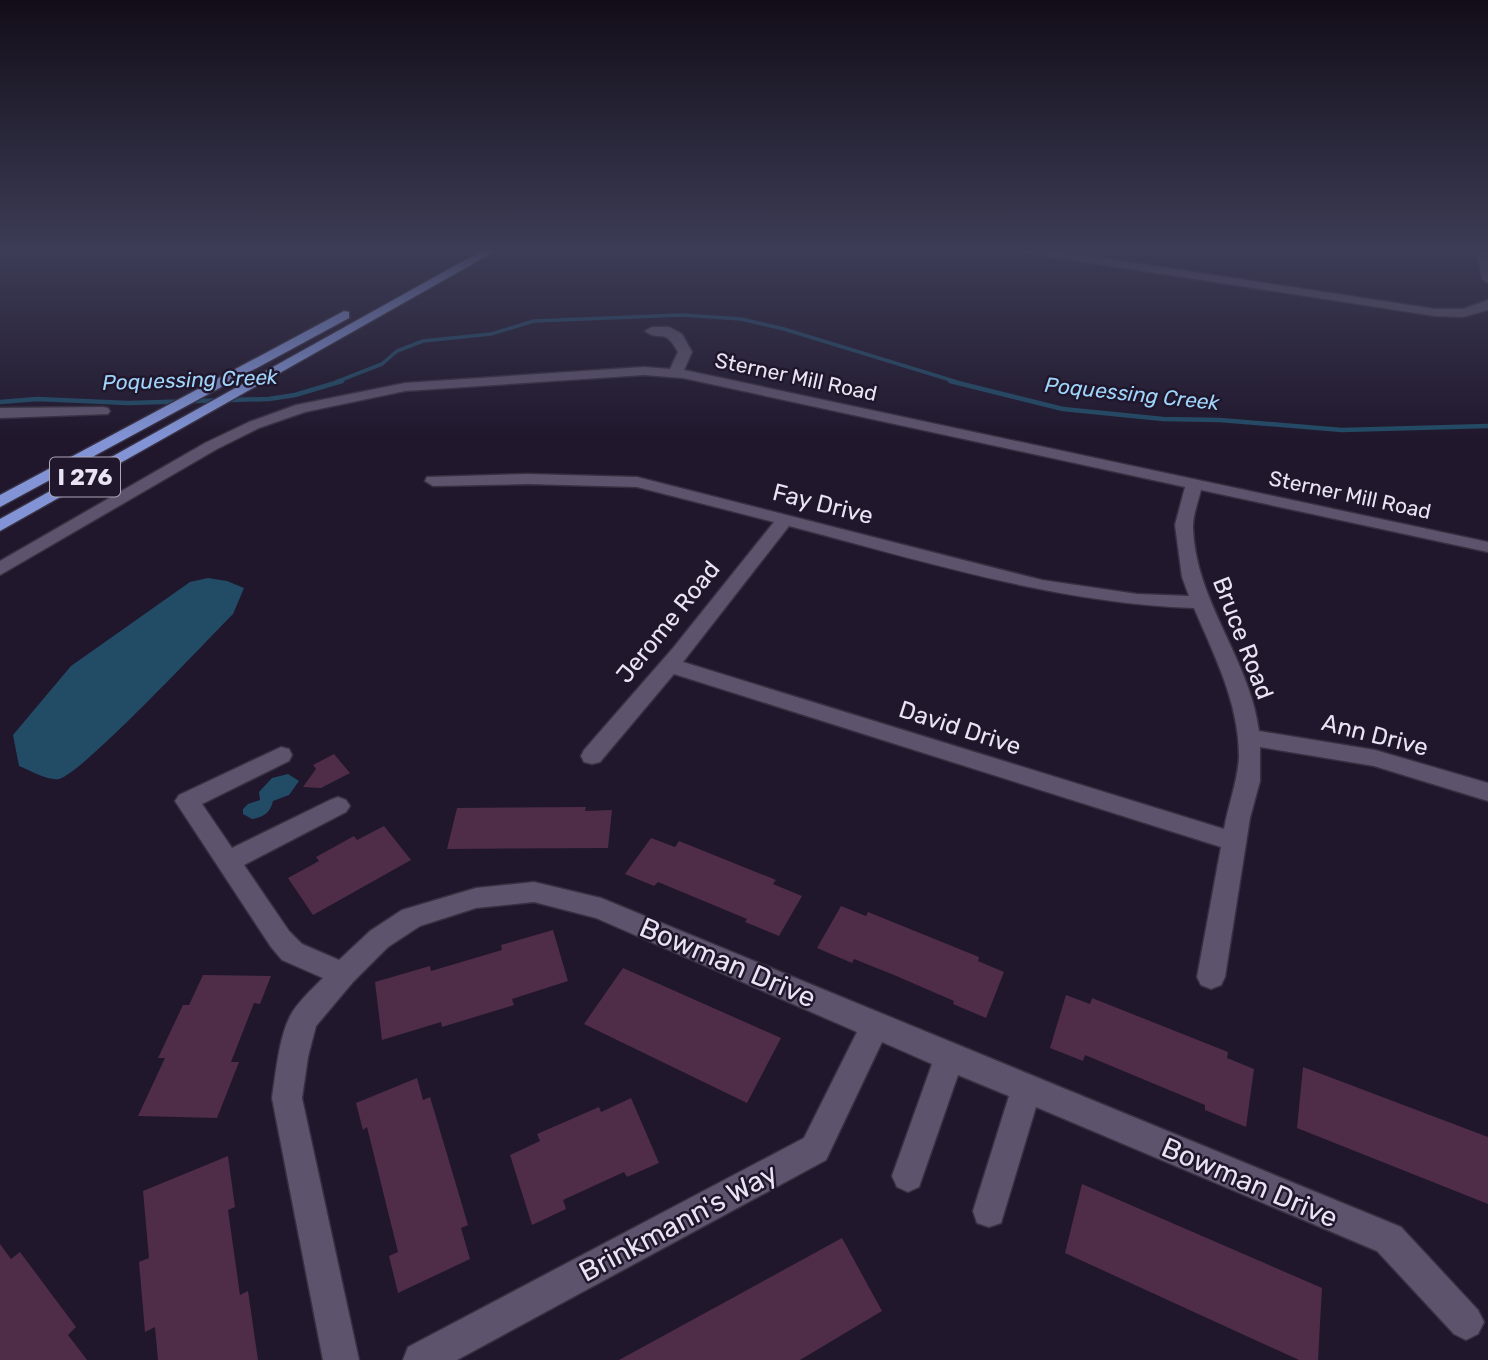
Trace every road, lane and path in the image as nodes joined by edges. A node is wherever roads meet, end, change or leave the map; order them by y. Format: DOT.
graph roads {
  1 [pos="348,312"];
  2 [pos="378,312"];
  3 [pos="652,331"];
  4 [pos="676,373"];
  5 [pos="103,411"];
  6 [pos="0,413"];
  7 [pos="433,481"];
  8 [pos="1194,483"];
  9 [pos="0,502"];
  10 [pos="785,520"];
  11 [pos="0,526"];
  12 [pos="1488,547"];
  13 [pos="0,569"];
  14 [pos="1199,602"];
  15 [pos="670,665"];
  16 [pos="1249,737"];
  17 [pos="281,755"];
  18 [pos="592,756"];
  19 [pos="1488,792"];
  20 [pos="338,806"];
  21 [pos="1234,842"];
  22 [pos="227,862"];
  23 [pos="342,974"];
  24 [pos="1211,977"];
  25 [pos="875,1026"];
  26 [pos="949,1057"];
  27 [pos="1026,1089"];
  28 [pos="908,1176"];
  29 [pos="989,1211"];
  30 [pos="1466,1322"];
  31 [pos="341,1360"];
  32 [pos="421,1360"];
  1 -- 9 [label="highway, I 276"];
  2 -- 11 [label="highway, I 276"];
  3 -- 4 [label="street"];
  4 -- 8 [label="street, Sterner Mill Road"];
  4 -- 13 [label="street, Sterner Mill Road"];
  5 -- 6 [label="street"];
  7 -- 10 [label="street, Fay Drive"];
  8 -- 12 [label="street, Sterner Mill Road"];
  8 -- 14 [label="street, Bruce Road"];
  10 -- 14 [label="street, Fay Drive"];
  10 -- 15 [label="street, Jerome Road"];
  14 -- 16 [label="street, Bruce Road"];
  15 -- 18 [label="street, Jerome Road"];
  15 -- 21 [label="street, David Drive"];
  16 -- 19 [label="street, Ann Drive"];
  16 -- 21 [label="street, Bruce Road"];
  17 -- 22 [label="street"];
  20 -- 22 [label="street"];
  21 -- 24 [label="street, Bruce Road"];
  22 -- 23 [label="street"];
  23 -- 25 [label="street, Bowman Drive"];
  23 -- 31 [label="street, Bowman Drive"];
  25 -- 26 [label="street, Bowman Drive"];
  25 -- 32 [label="street, Brinkmann's Way"];
  26 -- 27 [label="street, Bowman Drive"];
  26 -- 28 [label="street"];
  27 -- 29 [label="street"];
  27 -- 30 [label="street, Bowman Drive"];
}
